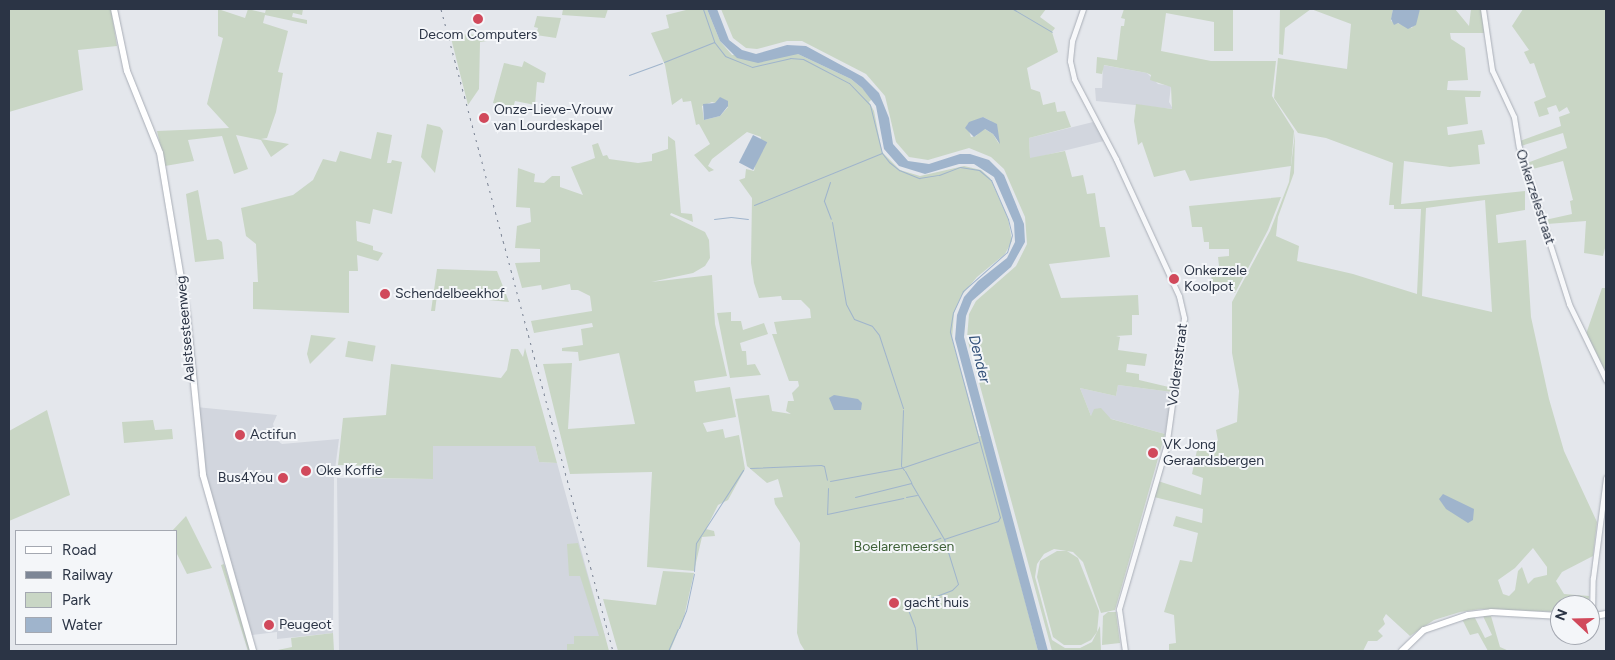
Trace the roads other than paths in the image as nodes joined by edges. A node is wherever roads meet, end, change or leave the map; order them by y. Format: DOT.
graph roads {
  1 [pos="114,9"];
  2 [pos="1083,9"];
  3 [pos="1483,9"];
  4 [pos="1606,380"];
  5 [pos="1606,478"];
  6 [pos="1592,595"];
  7 [pos="1550,615"];
  8 [pos="253,651"];
  9 [pos="1125,651"];
  10 [pos="1402,651"];
  1 -- 8 [label="main road, Aalstsesteenweg"];
  2 -- 9 [label="street, Voldersstraat"];
  3 -- 4 [label="street, Onkerzelestraat"];
  5 -- 6 [label="street"];
  7 -- 10 [label="main road"];
}
